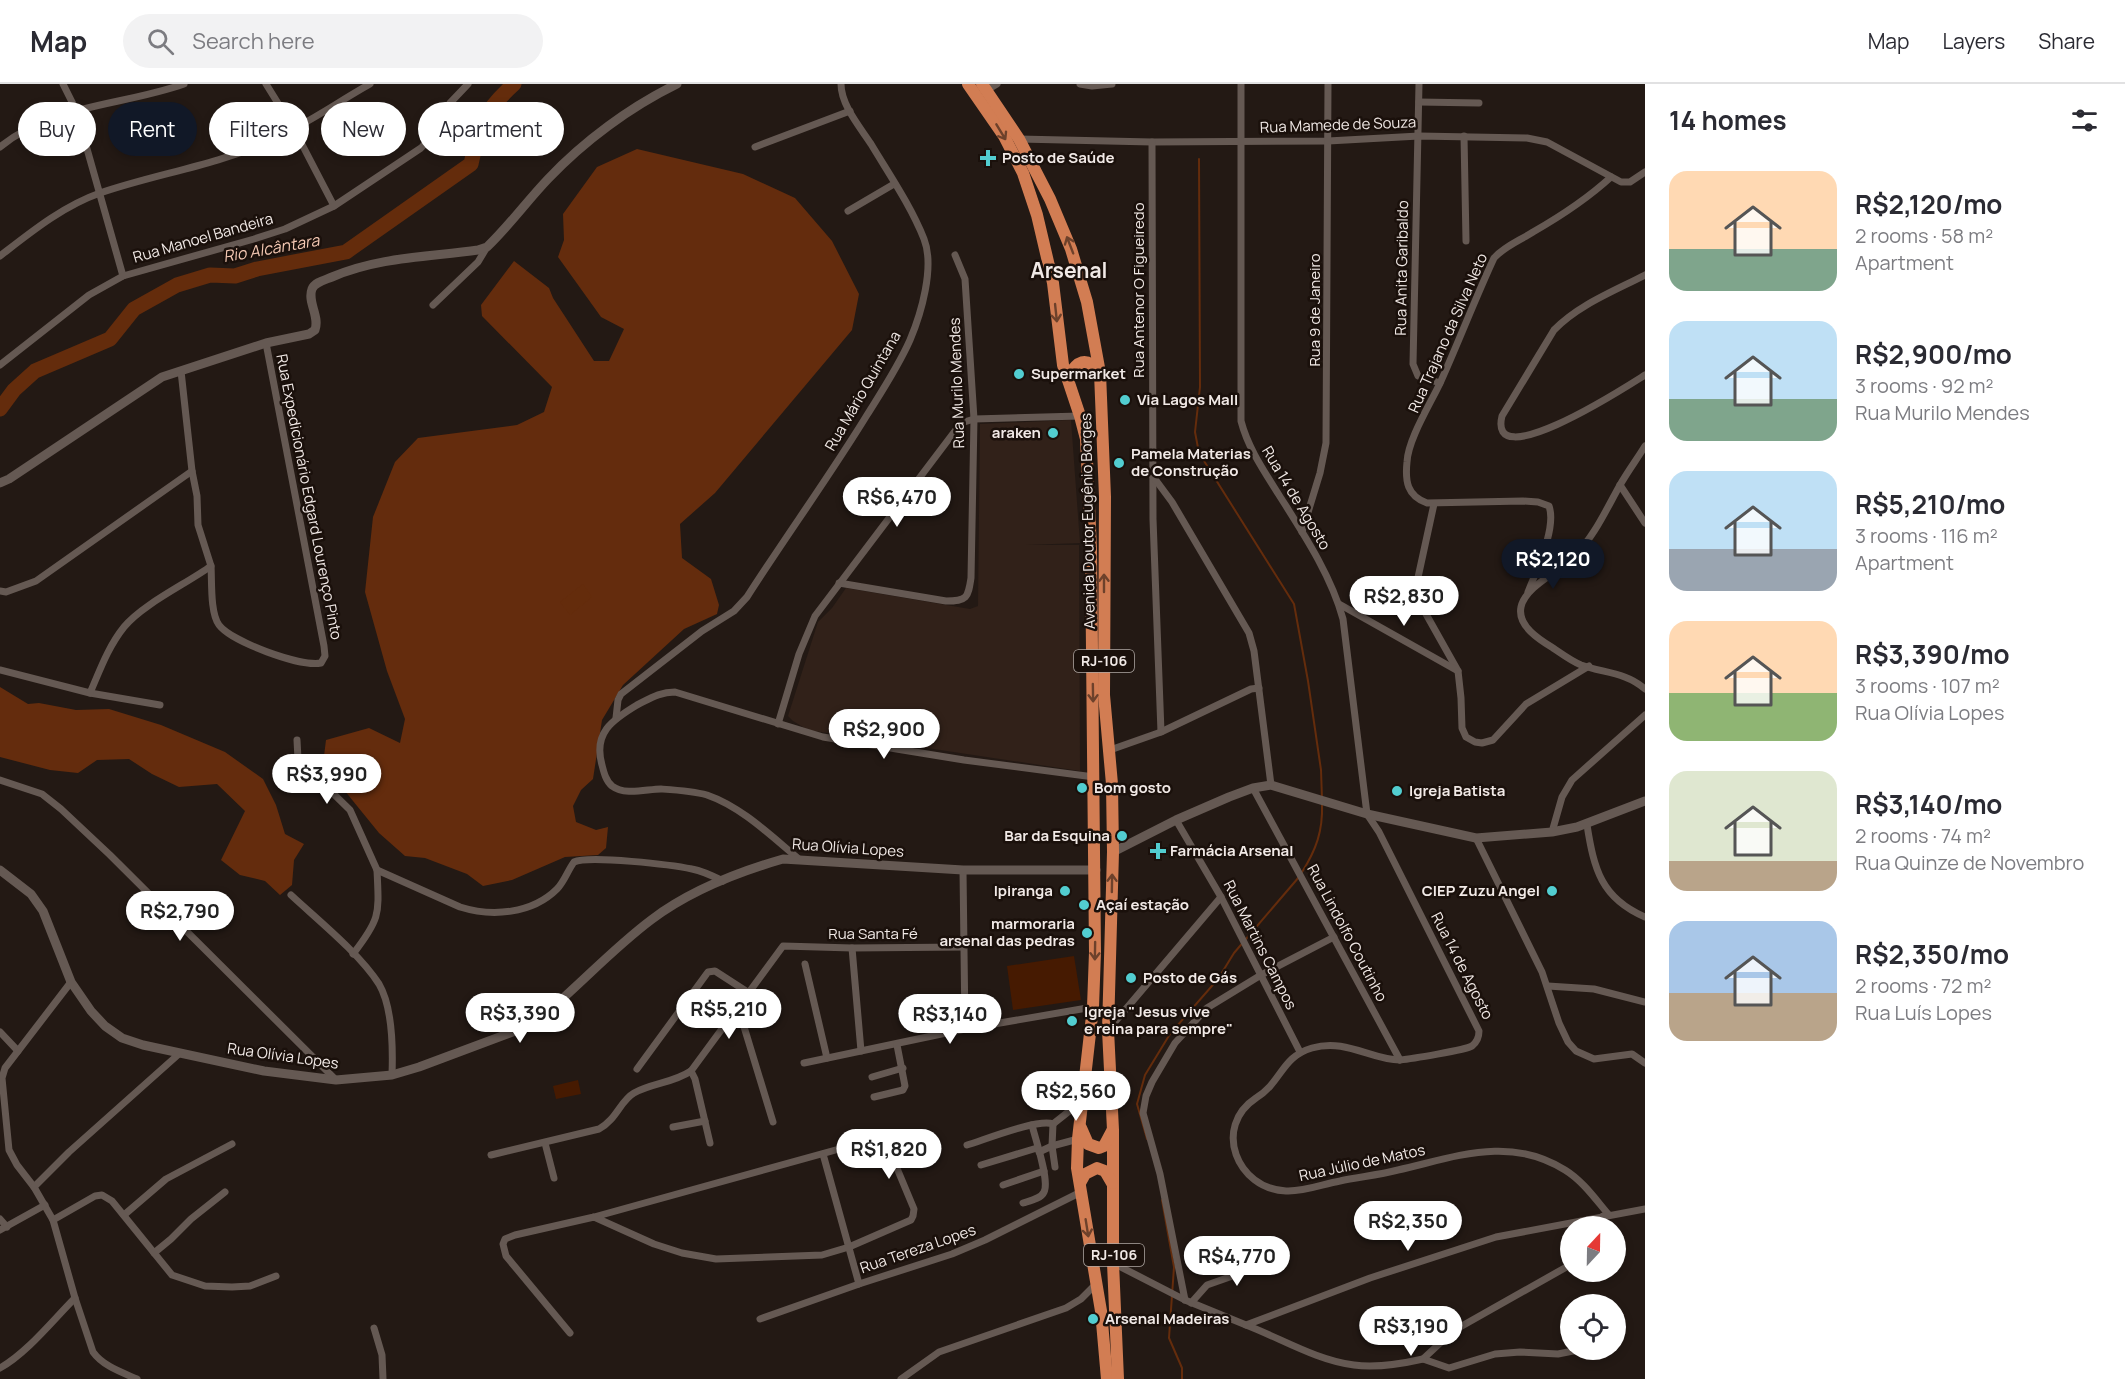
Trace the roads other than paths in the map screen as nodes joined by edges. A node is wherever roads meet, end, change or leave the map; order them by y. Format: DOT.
graph roads {
  1 [pos="63,84"];
  2 [pos="184,84"];
  3 [pos="266,84"];
  4 [pos="370,84"];
  5 [pos="468,84"];
  6 [pos="677,84"];
  7 [pos="841,84"];
  8 [pos="968,84"];
  9 [pos="1080,84"];
  10 [pos="1112,84"];
  11 [pos="1241,84"];
  12 [pos="1328,84"];
  13 [pos="1419,84"];
  14 [pos="989,86"];
  15 [pos="165,87"];
  16 [pos="72,102"];
  17 [pos="277,102"];
  18 [pos="1419,102"];
  19 [pos="1479,103"];
  20 [pos="96,105"];
  21 [pos="850,111"];
  22 [pos="309,120"];
  23 [pos="18,134"];
  24 [pos="1419,136"];
  25 [pos="1464,136"];
  26 [pos="1019,139"];
  27 [pos="1240,141"];
  28 [pos="1328,141"];
  29 [pos="1152,142"];
  30 [pos="0,147"];
  31 [pos="755,147"];
  32 [pos="89,156"];
  33 [pos="228,156"];
  34 [pos="308,156"];
  35 [pos="1645,172"];
  36 [pos="1611,177"];
  37 [pos="894,184"];
  38 [pos="100,193"];
  39 [pos="334,206"];
  40 [pos="848,212"];
  41 [pos="1466,241"];
  42 [pos="487,247"];
  43 [pos="955,255"];
  44 [pos="0,256"];
  45 [pos="1645,275"];
  46 [pos="123,276"];
  47 [pos="433,305"];
  48 [pos="266,343"];
  49 [pos="0,365"];
  50 [pos="181,371"];
  51 [pos="1100,373"];
  52 [pos="1645,376"];
  53 [pos="1067,378"];
  54 [pos="1440,383"];
  55 [pos="1080,416"];
  56 [pos="974,419"];
  57 [pos="1645,446"];
  58 [pos="192,471"];
  59 [pos="1152,475"];
  60 [pos="0,483"];
  61 [pos="1620,485"];
  62 [pos="1434,504"];
  63 [pos="1645,523"];
  64 [pos="1302,532"];
  65 [pos="211,566"];
  66 [pos="839,583"];
  67 [pos="0,591"];
  68 [pos="1528,592"];
  69 [pos="1339,604"];
  70 [pos="1589,666"];
  71 [pos="0,670"];
  72 [pos="1458,671"];
  73 [pos="1259,688"];
  74 [pos="1645,689"];
  75 [pos="90,693"];
  76 [pos="160,705"];
  77 [pos="1645,715"];
  78 [pos="616,718"];
  79 [pos="778,724"];
  80 [pos="1161,732"];
  81 [pos="297,740"];
  82 [pos="1110,750"];
  83 [pos="1094,777"];
  84 [pos="0,780"];
  85 [pos="1271,785"];
  86 [pos="1253,788"];
  87 [pos="1645,801"];
  88 [pos="1367,814"];
  89 [pos="1176,820"];
  90 [pos="1587,825"];
  91 [pos="1552,832"];
  92 [pos="1476,838"];
  93 [pos="1113,852"];
  94 [pos="800,860"];
  95 [pos="0,870"];
  96 [pos="377,870"];
  97 [pos="963,870"];
  98 [pos="1096,870"];
  99 [pos="723,881"];
  100 [pos="291,895"];
  101 [pos="1221,897"];
  102 [pos="1645,917"];
  103 [pos="1334,937"];
  104 [pos="964,947"];
  105 [pos="852,948"];
  106 [pos="353,954"];
  107 [pos="805,964"];
  108 [pos="1261,975"];
  109 [pos="71,982"];
  110 [pos="1548,986"];
  111 [pos="749,993"];
  112 [pos="1645,1002"];
  113 [pos="738,1007"];
  114 [pos="1093,1007"];
  115 [pos="965,1029"];
  116 [pos="1108,1030"];
  117 [pos="0,1032"];
  118 [pos="897,1044"];
  119 [pos="18,1051"];
  120 [pos="861,1051"];
  121 [pos="1300,1052"];
  122 [pos="180,1053"];
  123 [pos="827,1058"];
  124 [pos="1400,1060"];
  125 [pos="804,1063"];
  126 [pos="1645,1063"];
  127 [pos="903,1068"];
  128 [pos="637,1069"];
  129 [pos="691,1071"];
  130 [pos="392,1075"];
  131 [pos="872,1077"];
  132 [pos="336,1080"];
  133 [pos="874,1097"];
  134 [pos="1083,1100"];
  135 [pos="3,1117"];
  136 [pos="705,1121"];
  137 [pos="773,1122"];
  138 [pos="1053,1124"];
  139 [pos="1032,1125"];
  140 [pos="673,1127"];
  141 [pos="1113,1130"];
  142 [pos="1079,1133"];
  143 [pos="545,1143"];
  144 [pos="710,1143"];
  145 [pos="232,1144"];
  146 [pos="967,1145"];
  147 [pos="1052,1146"];
  148 [pos="1038,1150"];
  149 [pos="823,1154"];
  150 [pos="491,1155"];
  151 [pos="981,1165"];
  152 [pos="1055,1167"];
  153 [pos="1044,1171"];
  154 [pos="554,1178"];
  155 [pos="1003,1185"];
  156 [pos="34,1187"];
  157 [pos="1114,1187"];
  158 [pos="1080,1188"];
  159 [pos="225,1192"];
  160 [pos="1023,1203"];
  161 [pos="45,1205"];
  162 [pos="1645,1209"];
  163 [pos="124,1215"];
  164 [pos="1606,1216"];
  165 [pos="594,1217"];
  166 [pos="0,1219"];
  167 [pos="53,1220"];
  168 [pos="1560,1225"];
  169 [pos="3,1229"];
  170 [pos="849,1247"];
  171 [pos="154,1253"];
  172 [pos="1275,1261"];
  173 [pos="1113,1263"];
  174 [pos="1560,1271"];
  175 [pos="276,1276"];
  176 [pos="859,1284"];
  177 [pos="1096,1284"];
  178 [pos="75,1298"];
  179 [pos="1188,1301"];
  180 [pos="760,1319"];
  181 [pos="1246,1325"];
  182 [pos="374,1328"];
  183 [pos="570,1333"];
  184 [pos="1560,1354"];
  185 [pos="1423,1359"];
  186 [pos="0,1368"];
  187 [pos="136,1379"];
  188 [pos="383,1379"];
  189 [pos="901,1379"];
  190 [pos="1107,1379"];
  191 [pos="1118,1379"];
  1 -- 16 [label="street"];
  2 -- 15 [label="street"];
  3 -- 17 [label="street"];
  4 -- 22 [label="street"];
  5 -- 39 [label="street, Rua Manoel Bandeira"];
  6 -- 42 [label="street"];
  7 -- 21 [label="street, Rua Mário Quintana"];
  8 -- 53 [label="highway, Avenida Doutor Eugênio Borges / RJ-106, one-way"];
  9 -- 10 [label="street"];
  11 -- 27 [label="street, Rua 14 de Agosto"];
  12 -- 28 [label="street, Rua 9 de Janeiro"];
  13 -- 18 [label="street, Rua Anita Garibaldo"];
  14 -- 26 [label="highway, Avenida Doutor Eugênio Borges / RJ-106"];
  15 -- 20 [label="street"];
  18 -- 19 [label="street"];
  18 -- 24 [label="street, Rua Anita Garibaldo"];
  21 -- 31 [label="street"];
  21 -- 37 [label="street, Rua Mário Quintana"];
  23 -- 30 [label="street"];
  24 -- 25 [label="street, Rua Mamede de Souza"];
  24 -- 28 [label="street, Rua Mamede de Souza"];
  24 -- 54 [label="street, Rua Anita Garibaldo"];
  25 -- 36 [label="street, Rua Mamede de Souza"];
  25 -- 41 [label="street"];
  26 -- 29 [label="street, Rua Mamede de Souza"];
  51 -- 26 [label="highway, Avenida Doutor Eugênio Borges / RJ-106, one-way"];
  27 -- 28 [label="street, Rua Mamede de Souza"];
  27 -- 29 [label="street, Rua Mamede de Souza"];
  27 -- 64 [label="street, Rua 14 de Agosto"];
  28 -- 64 [label="street, Rua 9 de Janeiro"];
  29 -- 59 [label="street, Rua Antenor O Figueiredo"];
  32 -- 38 [label="street"];
  33 -- 38 [label="street"];
  34 -- 39 [label="street"];
  35 -- 36 [label="street"];
  36 -- 54 [label="street, Rua Trajano da Silva Neto"];
  37 -- 40 [label="street"];
  37 -- 78 [label="street, Rua Mário Quintana"];
  38 -- 44 [label="street"];
  38 -- 46 [label="street"];
  39 -- 46 [label="street, Rua Manoel Bandeira"];
  42 -- 47 [label="street"];
  42 -- 48 [label="street"];
  43 -- 56 [label="street, Rua Murilo Mendes"];
  45 -- 52 [label="street"];
  46 -- 49 [label="street, Rua Manoel Bandeira"];
  48 -- 50 [label="street"];
  48 -- 65 [label="street, Rua Expedicionário Edgard Lourenço Pinto"];
  50 -- 58 [label="street"];
  50 -- 60 [label="street"];
  51 -- 53 [label="highway"];
  82 -- 51 [label="highway, Avenida Doutor Eugênio Borges / RJ-106, one-way"];
  53 -- 55 [label="highway, Avenida Doutor Eugênio Borges / RJ-106"];
  54 -- 62 [label="street, Rua Trajano da Silva Neto"];
  55 -- 56 [label="street"];
  55 -- 83 [label="highway, Avenida Doutor Eugênio Borges / RJ-106, one-way"];
  56 -- 66 [label="street"];
  56 -- 66 [label="street, Rua Murilo Mendes"];
  57 -- 61 [label="street"];
  58 -- 65 [label="street"];
  58 -- 67 [label="street"];
  59 -- 73 [label="street"];
  59 -- 80 [label="street, Rua Antenor O Figueiredo"];
  61 -- 63 [label="street"];
  61 -- 68 [label="street"];
  62 -- 68 [label="street"];
  62 -- 72 [label="street"];
  64 -- 69 [label="street, Rua 14 de Agosto"];
  65 -- 75 [label="street"];
  66 -- 79 [label="street"];
  68 -- 70 [label="street"];
  69 -- 72 [label="street"];
  69 -- 88 [label="street, Rua 14 de Agosto"];
  70 -- 72 [label="street"];
  70 -- 74 [label="street"];
  71 -- 75 [label="street"];
  73 -- 80 [label="street"];
  73 -- 85 [label="street"];
  75 -- 76 [label="street"];
  77 -- 91 [label="street"];
  78 -- 79 [label="street"];
  78 -- 94 [label="street, Rua Mário Quintana"];
  79 -- 83 [label="street"];
  80 -- 82 [label="street"];
  81 -- 96 [label="street"];
  82 -- 93 [label="highway, Avenida Doutor Eugênio Borges / RJ-106"];
  83 -- 98 [label="highway, Avenida Doutor Eugênio Borges / RJ-106"];
  84 -- 132 [label="street"];
  85 -- 86 [label="street"];
  85 -- 88 [label="street"];
  86 -- 89 [label="street"];
  86 -- 103 [label="street, Rua Lindolfo Coutinho"];
  87 -- 90 [label="street"];
  88 -- 92 [label="street"];
  88 -- 124 [label="street, Rua 14 de Agosto"];
  89 -- 93 [label="street"];
  89 -- 101 [label="street, Rua Martins Campos"];
  90 -- 91 [label="street"];
  90 -- 102 [label="street"];
  91 -- 92 [label="street"];
  92 -- 110 [label="street"];
  116 -- 93 [label="highway, Avenida Doutor Eugênio Borges / RJ-106, one-way"];
  94 -- 97 [label="street, Rua Olívia Lopes"];
  94 -- 99 [label="street, Rua Olívia Lopes"];
  95 -- 109 [label="street, Rua Olívia Lopes"];
  96 -- 99 [label="street"];
  96 -- 106 [label="street"];
  97 -- 98 [label="street, Rua Olívia Lopes"];
  97 -- 104 [label="street"];
  98 -- 114 [label="highway, Avenida Doutor Eugênio Borges / RJ-106, one-way"];
  99 -- 130 [label="street, Rua Olívia Lopes"];
  100 -- 106 [label="street"];
  101 -- 108 [label="street, Rua Martins Campos"];
  101 -- 116 [label="street"];
  103 -- 108 [label="street"];
  103 -- 124 [label="street, Rua Lindolfo Coutinho"];
  104 -- 105 [label="street, Rua Santa Fé"];
  104 -- 115 [label="street"];
  105 -- 111 [label="street, Rua Santa Fé"];
  105 -- 120 [label="street"];
  106 -- 130 [label="street"];
  107 -- 123 [label="street"];
  108 -- 121 [label="street, Rua Martins Campos"];
  108 -- 179 [label="street"];
  109 -- 119 [label="street"];
  109 -- 122 [label="street, Rua Olívia Lopes"];
  110 -- 112 [label="street"];
  110 -- 126 [label="street"];
  111 -- 113 [label="street"];
  111 -- 128 [label="street"];
  113 -- 129 [label="street"];
  113 -- 137 [label="street"];
  114 -- 115 [label="street"];
  114 -- 134 [label="highway, Avenida Doutor Eugênio Borges / RJ-106"];
  115 -- 118 [label="street"];
  116 -- 141 [label="highway, Avenida Doutor Eugênio Borges / RJ-106"];
  117 -- 119 [label="street"];
  118 -- 120 [label="street"];
  118 -- 127 [label="street"];
  119 -- 135 [label="street"];
  120 -- 123 [label="street"];
  121 -- 124 [label="street"];
  121 -- 164 [label="street, Rua Júlio de Matos"];
  122 -- 132 [label="street, Rua Olívia Lopes"];
  122 -- 156 [label="street"];
  123 -- 125 [label="street"];
  127 -- 131 [label="street"];
  127 -- 133 [label="street"];
  129 -- 136 [label="street"];
  129 -- 143 [label="street"];
  130 -- 132 [label="street, Rua Olívia Lopes"];
  134 -- 138 [label="street"];
  134 -- 142 [label="highway, Avenida Doutor Eugênio Borges / RJ-106"];
  135 -- 156 [label="street"];
  136 -- 140 [label="street"];
  136 -- 144 [label="street"];
  138 -- 139 [label="street"];
  138 -- 147 [label="street"];
  139 -- 146 [label="street"];
  139 -- 148 [label="street"];
  141 -- 142 [label="highway"];
  141 -- 157 [label="highway, Avenida Doutor Eugênio Borges / RJ-106"];
  142 -- 147 [label="street"];
  142 -- 158 [label="highway, Avenida Doutor Eugênio Borges / RJ-106"];
  143 -- 150 [label="street"];
  143 -- 154 [label="street"];
  145 -- 163 [label="street"];
  147 -- 148 [label="street"];
  147 -- 152 [label="street"];
  148 -- 151 [label="street"];
  148 -- 153 [label="street"];
  149 -- 165 [label="street"];
  149 -- 170 [label="street"];
  149 -- 170 [label="street"];
  153 -- 155 [label="street"];
  153 -- 160 [label="street"];
  156 -- 161 [label="street"];
  157 -- 158 [label="highway"];
  157 -- 173 [label="highway, Avenida Doutor Eugênio Borges / RJ-106"];
  158 -- 176 [label="street, Rua Tereza Lopes"];
  158 -- 177 [label="highway, Avenida Doutor Eugênio Borges / RJ-106, one-way"];
  159 -- 171 [label="street"];
  161 -- 167 [label="street"];
  161 -- 169 [label="street"];
  162 -- 164 [label="street"];
  163 -- 167 [label="street"];
  163 -- 171 [label="street"];
  165 -- 170 [label="street"];
  165 -- 183 [label="street"];
  166 -- 169 [label="street"];
  167 -- 178 [label="street"];
  168 -- 181 [label="street"];
  170 -- 176 [label="street"];
  171 -- 175 [label="street"];
  172 -- 179 [label="street"];
  173 -- 179 [label="street"];
  173 -- 191 [label="highway, Avenida Doutor Eugênio Borges / RJ-106"];
  174 -- 185 [label="street"];
  176 -- 180 [label="street, Rua Tereza Lopes"];
  177 -- 189 [label="street"];
  177 -- 190 [label="highway, Avenida Doutor Eugênio Borges / RJ-106"];
  178 -- 186 [label="street"];
  178 -- 187 [label="street"];
  179 -- 181 [label="street"];
  181 -- 185 [label="street"];
  182 -- 188 [label="street"];
  184 -- 185 [label="street"];
}
